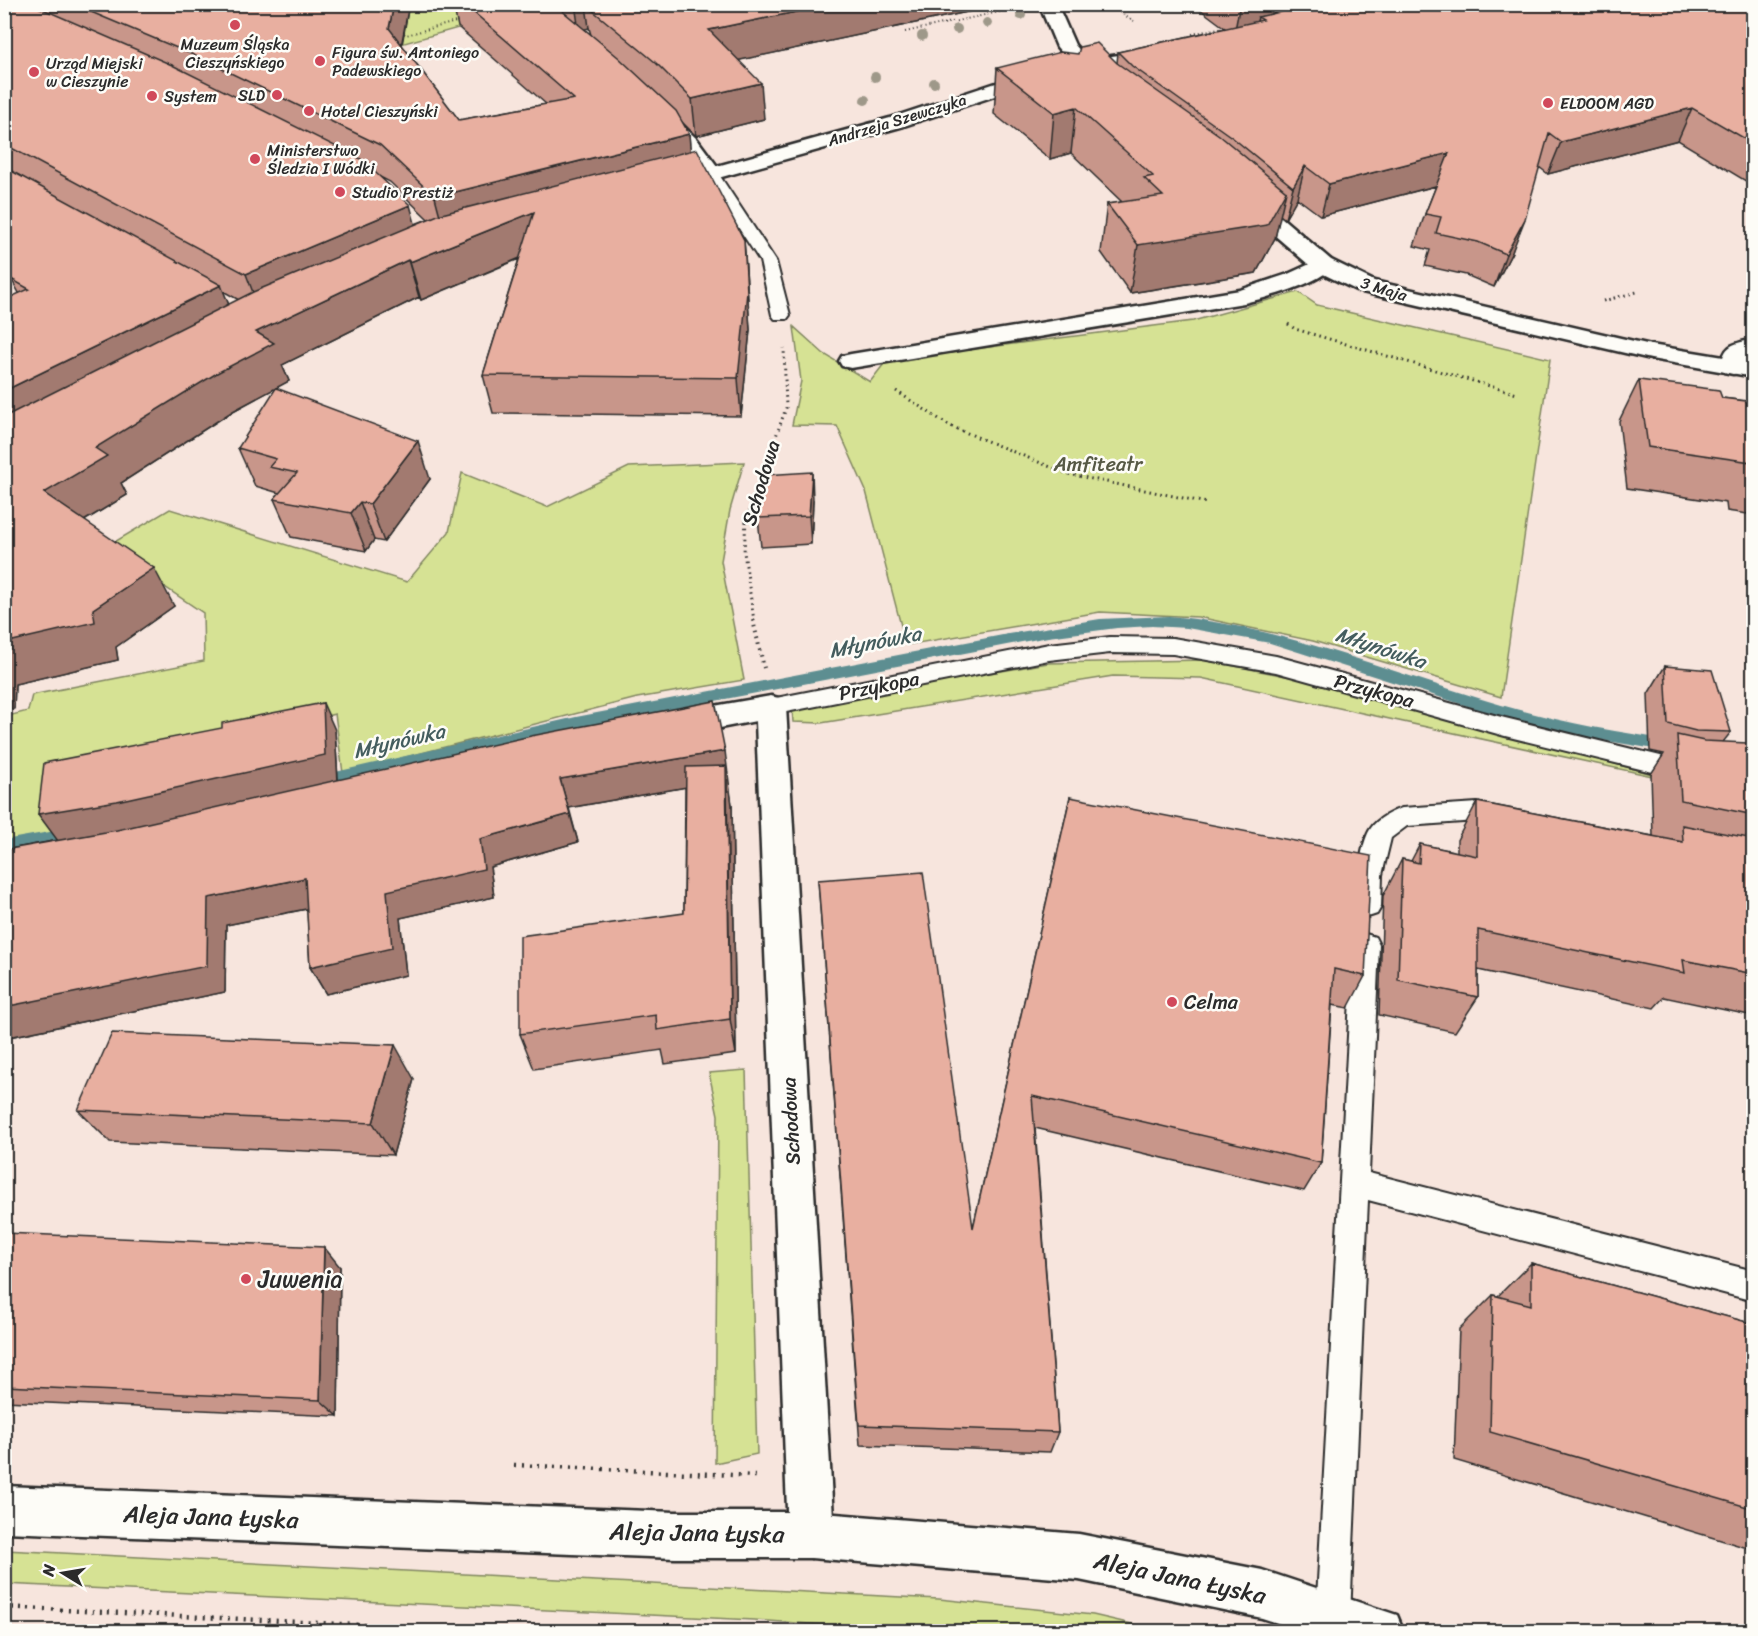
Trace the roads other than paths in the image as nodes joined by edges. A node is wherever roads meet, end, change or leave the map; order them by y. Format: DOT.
graph roads {
  1 [pos="1048,4"];
  2 [pos="1208,49"];
  3 [pos="1083,66"];
  4 [pos="640,95"];
  5 [pos="1119,103"];
  6 [pos="711,173"];
  7 [pos="1227,183"];
  8 [pos="650,191"];
  9 [pos="1323,265"];
  10 [pos="781,315"];
  11 [pos="1754,346"];
  12 [pos="851,360"];
  13 [pos="1743,368"];
  14 [pos="769,691"];
  15 [pos="649,729"];
  16 [pos="1754,772"];
  17 [pos="1523,822"];
  18 [pos="1354,1183"];
  19 [pos="1754,1286"];
  20 [pos="4,1509"];
  21 [pos="811,1535"];
  22 [pos="1333,1617"];
  23 [pos="1380,1632"];
  1 -- 3 [label="street"];
  2 -- 3 [label="street, Andrzeja Szewczyka"];
  3 -- 5 [label="street"];
  3 -- 6 [label="street, Andrzeja Szewczyka"];
  4 -- 6 [label="street"];
  6 -- 8 [label="street, Andrzeja Szewczyka"];
  6 -- 10 [label="lane"];
  7 -- 9 [label="street, 3 Maja"];
  9 -- 12 [label="street"];
  9 -- 13 [label="street, 3 Maja"];
  11 -- 13 [label="street"];
  14 -- 15 [label="street, Przykopa"];
  14 -- 16 [label="lane, Przykopa"];
  14 -- 21 [label="street, Schodowa"];
  17 -- 18 [label="lane"];
  18 -- 19 [label="lane"];
  18 -- 22 [label="lane"];
  20 -- 21 [label="street, Aleja Jana Łyska"];
  21 -- 22 [label="street, Aleja Jana Łyska"];
  22 -- 23 [label="street, Aleja Jana Łyska"];
}
